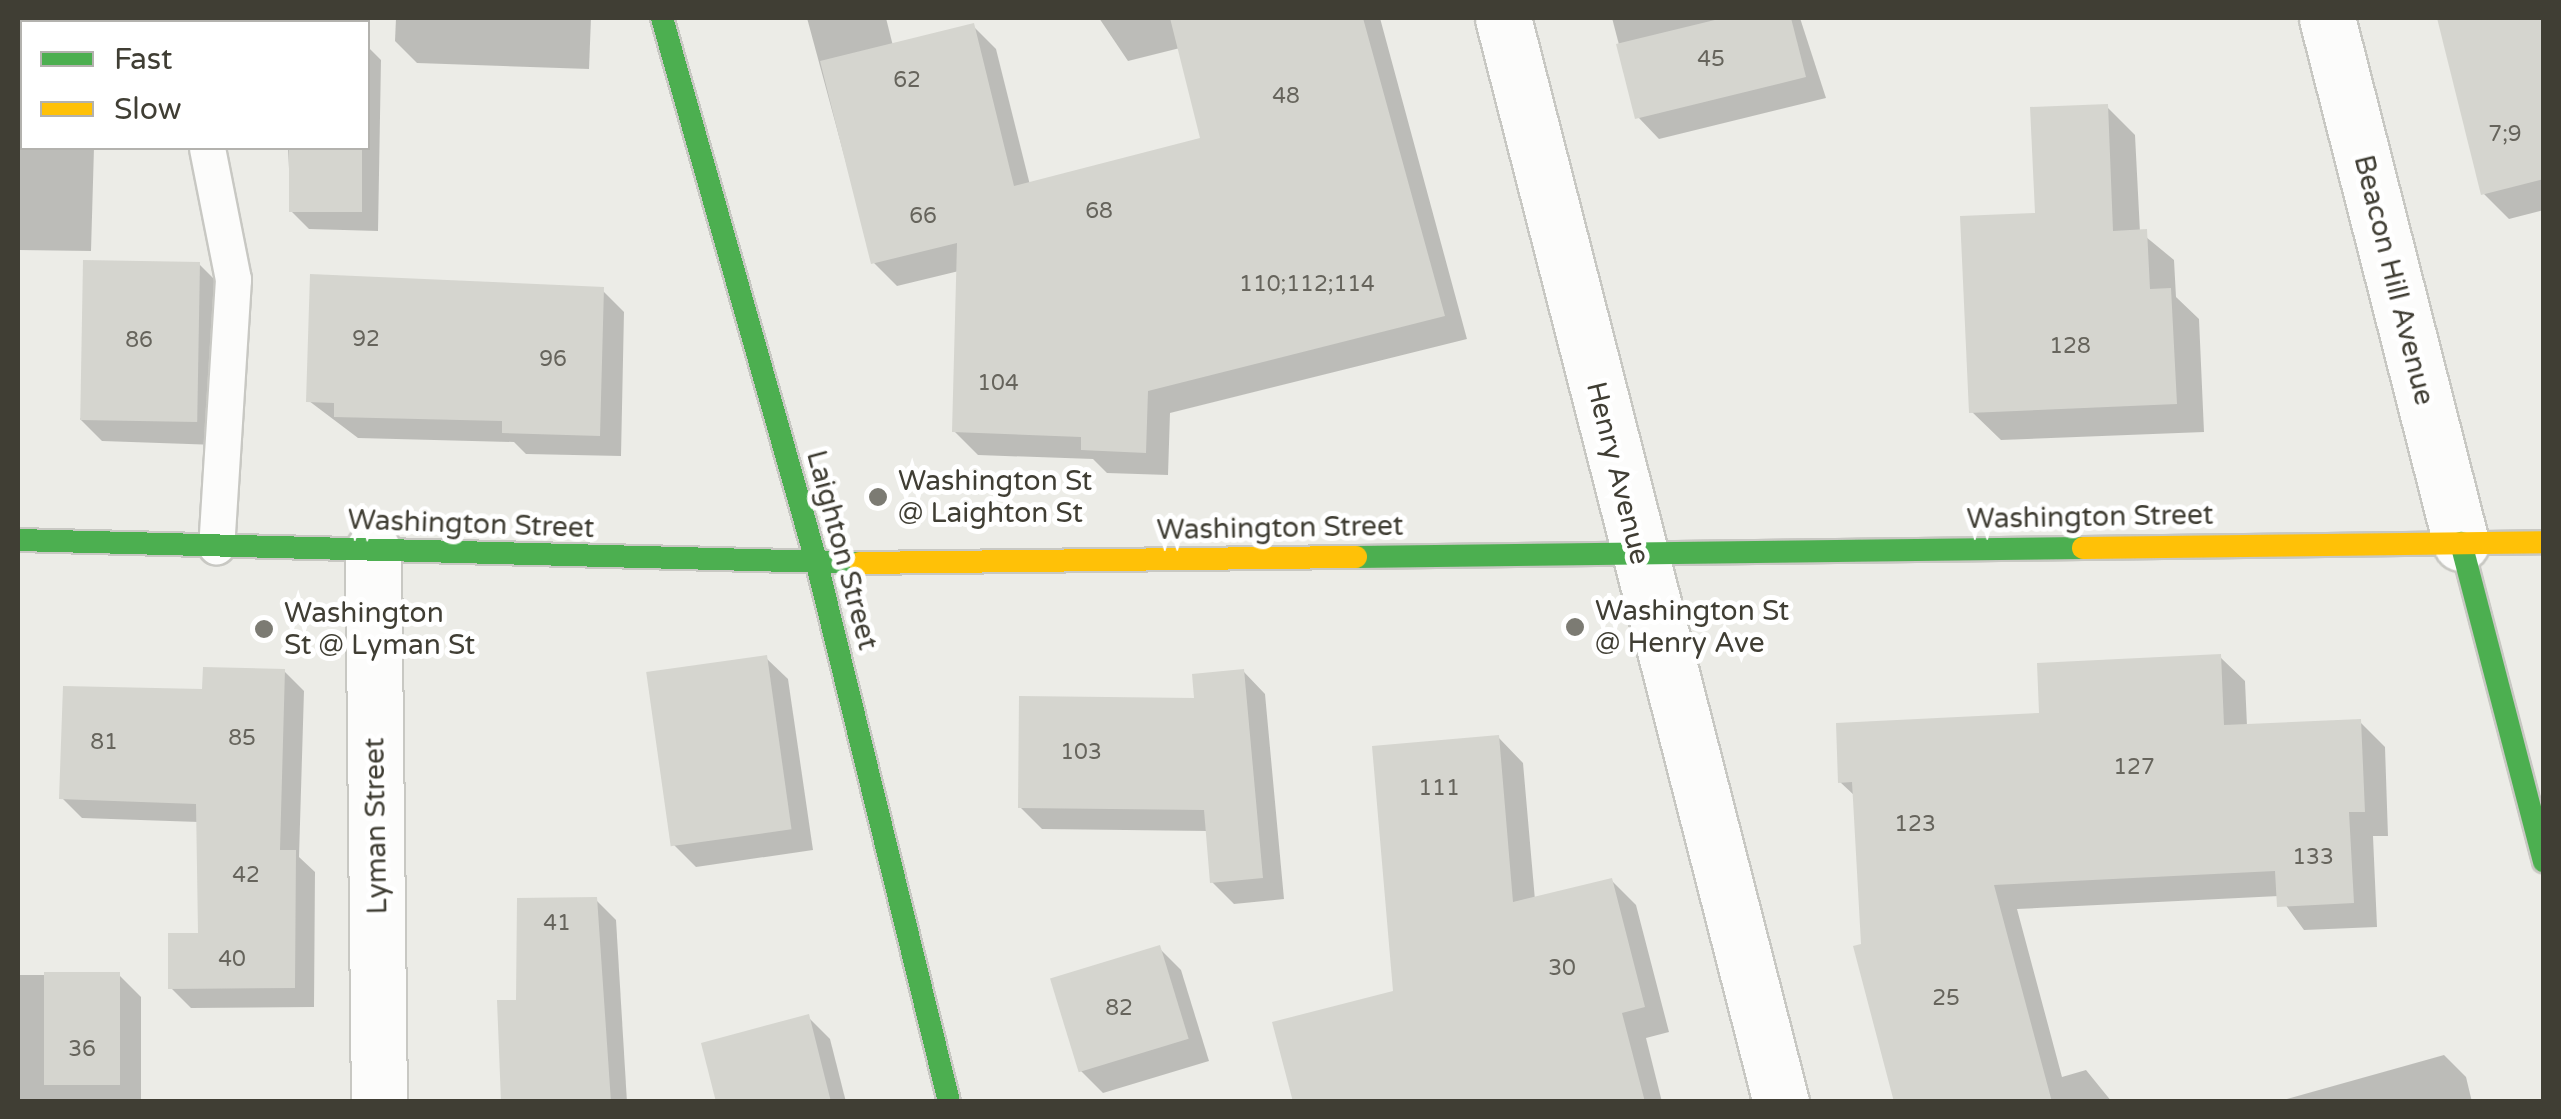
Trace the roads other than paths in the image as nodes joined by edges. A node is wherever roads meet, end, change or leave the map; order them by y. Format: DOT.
graph roads {
  1 [pos="662,18"];
  2 [pos="1503,18"];
  3 [pos="2327,18"];
  4 [pos="207,150"];
  5 [pos="18,540"];
  6 [pos="2544,542"];
  7 [pos="2460,543"];
  8 [pos="216,546"];
  9 [pos="374,551"];
  10 [pos="1638,553"];
  11 [pos="817,564"];
  12 [pos="2544,862"];
  13 [pos="379,1102"];
  14 [pos="950,1102"];
  15 [pos="1781,1102"];
  1 -- 11 [label="main road, Laighton Street"];
  2 -- 10 [label="street, Henry Avenue"];
  3 -- 7 [label="street, Beacon Hill Avenue"];
  4 -- 8 [label="lane"];
  5 -- 8 [label="main road, Washington Street"];
  6 -- 7 [label="main road, Washington Street"];
  7 -- 10 [label="main road, Washington Street"];
  7 -- 12 [label="main road"];
  8 -- 9 [label="main road, Washington Street"];
  9 -- 11 [label="main road, Washington Street"];
  9 -- 13 [label="street, Lyman Street"];
  10 -- 11 [label="main road, Washington Street"];
  10 -- 15 [label="street, Henry Avenue"];
  11 -- 14 [label="main road, Laighton Street"];
}
